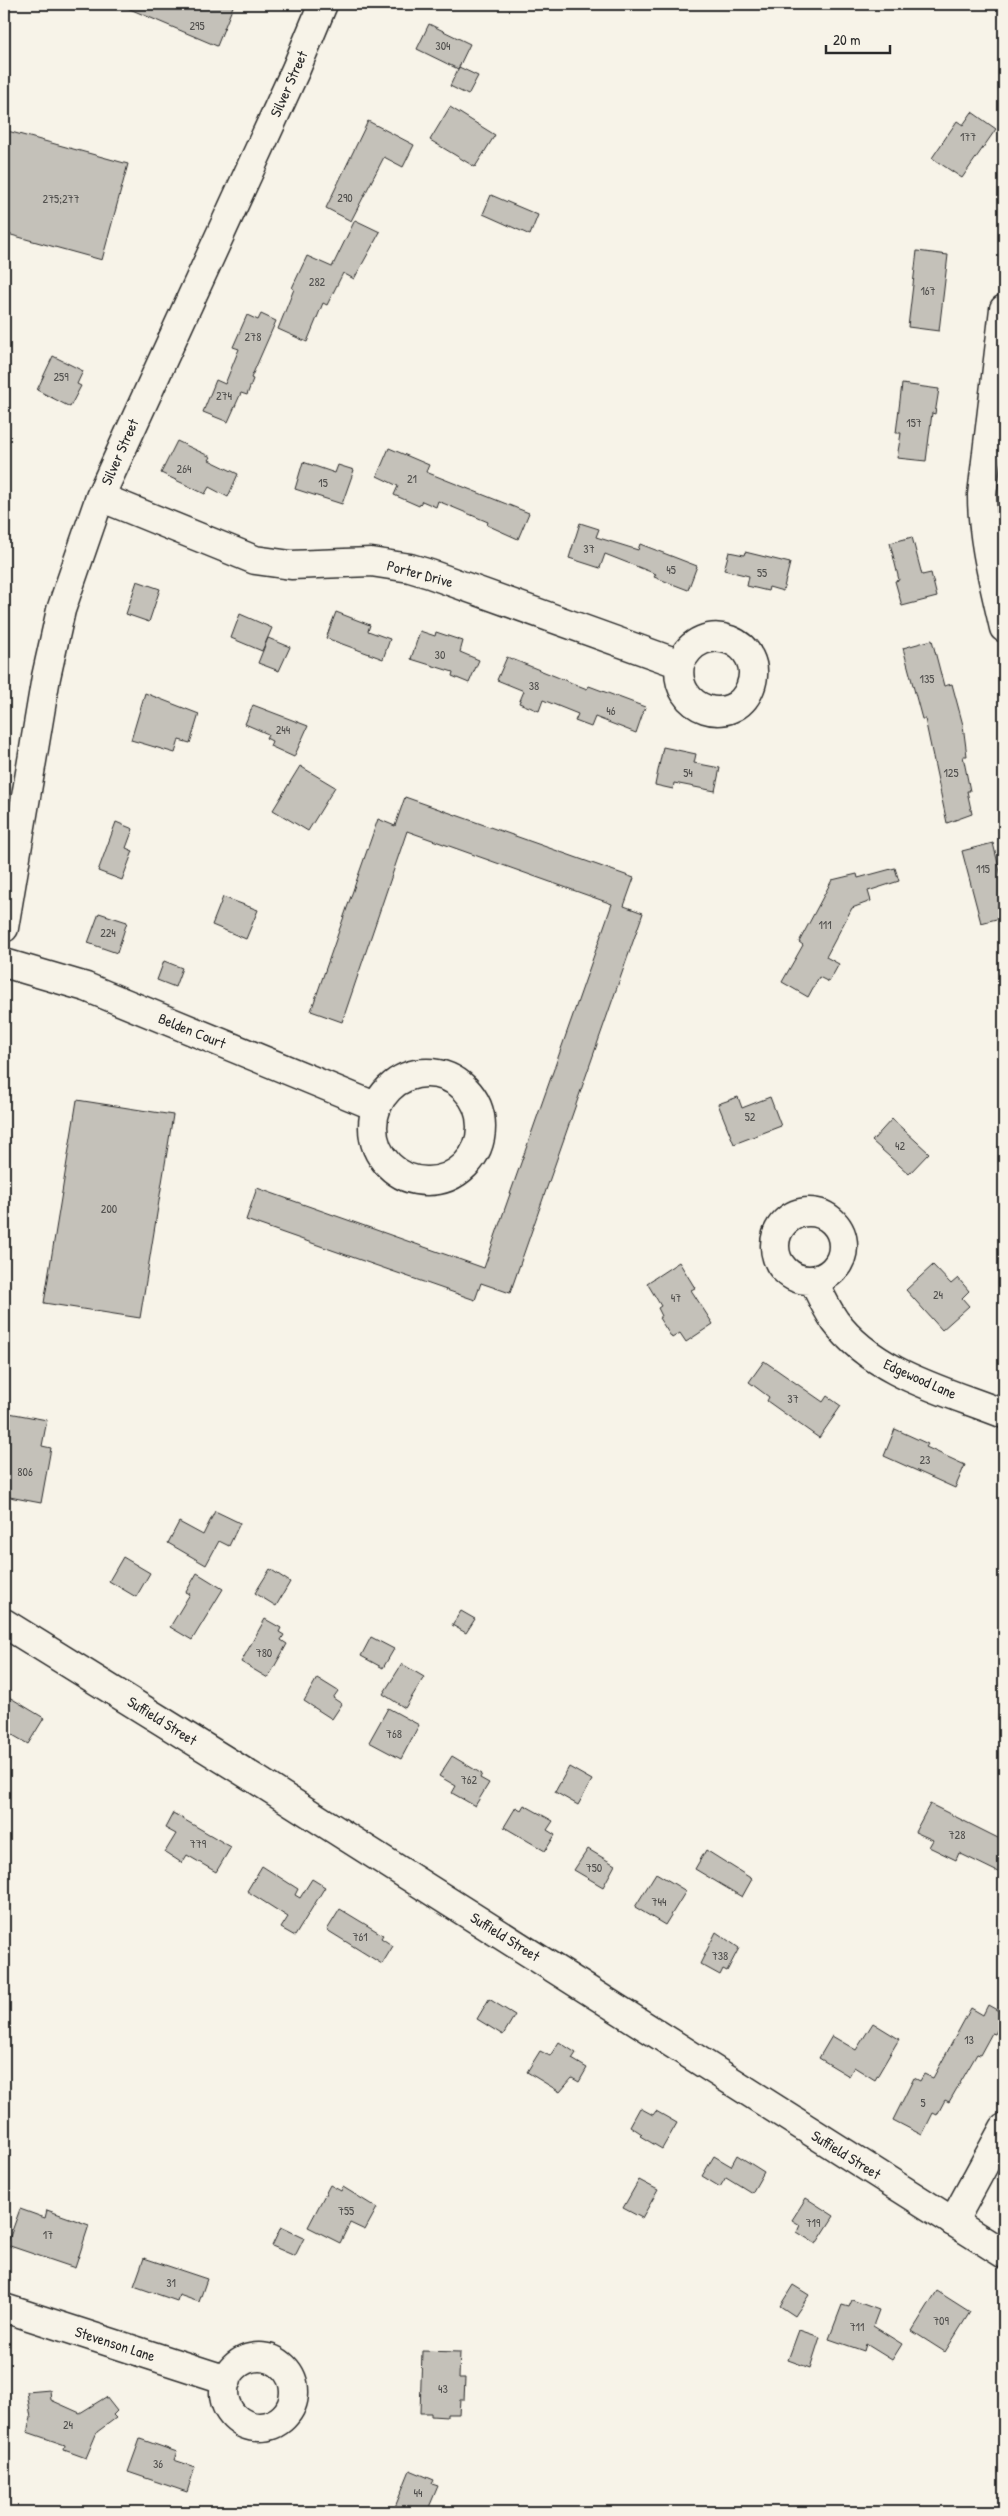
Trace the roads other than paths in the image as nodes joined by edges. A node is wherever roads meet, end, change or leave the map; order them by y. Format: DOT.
graph roads {
  1 [pos="323,4"];
  2 [pos="1004,309"];
  3 [pos="100,497"];
  4 [pos="1004,628"];
  5 [pos="680,664"];
  6 [pos="4,928"];
  7 [pos="4,963"];
  8 [pos="377,1107"];
  9 [pos="813,1280"];
  10 [pos="1004,1414"];
  11 [pos="4,1624"];
  12 [pos="1004,2128"];
  13 [pos="953,2222"];
  14 [pos="1004,2254"];
  15 [pos="4,2308"];
  16 [pos="226,2380"];
  1 -- 3 [label="street, Silver Street"];
  2 -- 4 [label="street"];
  3 -- 5 [label="street, Porter Drive"];
  3 -- 6 [label="street, Silver Street"];
  7 -- 8 [label="street, Belden Court"];
  9 -- 10 [label="street, Edgewood Lane"];
  11 -- 13 [label="street, Suffield Street"];
  12 -- 13 [label="street"];
  13 -- 14 [label="street, Suffield Street"];
  15 -- 16 [label="street, Stevenson Lane"];
}
